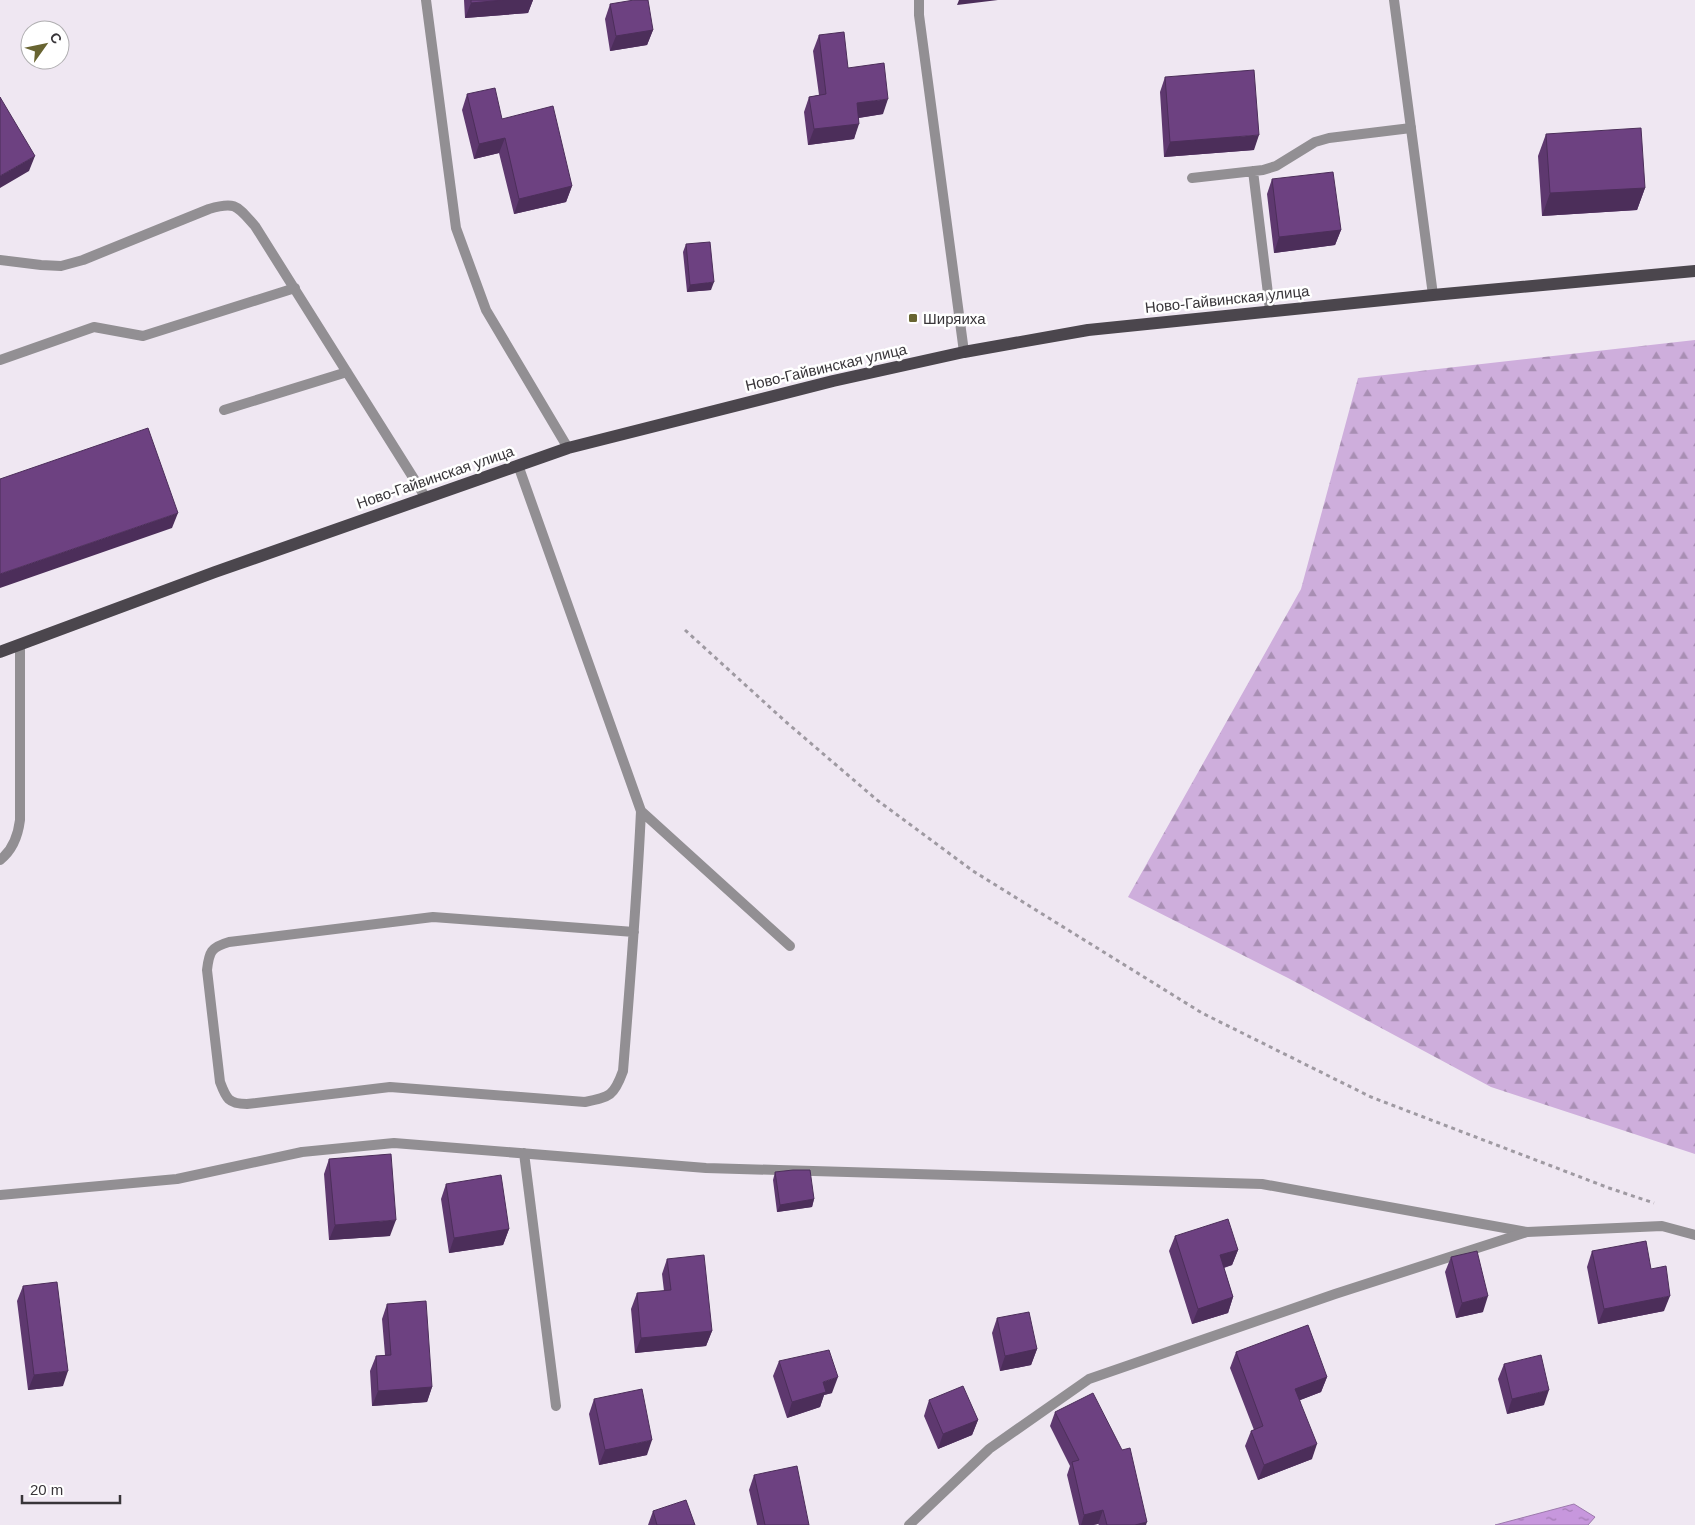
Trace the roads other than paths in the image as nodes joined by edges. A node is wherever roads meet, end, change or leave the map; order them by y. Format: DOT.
graph roads {
  1 [pos="426,0"];
  2 [pos="918,0"];
  3 [pos="1394,0"];
  4 [pos="1411,128"];
  5 [pos="1253,171"];
  6 [pos="1192,178"];
  7 [pos="0,260"];
  8 [pos="1695,271"];
  9 [pos="295,288"];
  10 [pos="1433,295"];
  11 [pos="1270,310"];
  12 [pos="964,352"];
  13 [pos="0,360"];
  14 [pos="347,372"];
  15 [pos="224,410"];
  16 [pos="568,448"];
  17 [pos="518,465"];
  18 [pos="426,498"];
  19 [pos="20,645"];
  20 [pos="0,652"];
  21 [pos="640,811"];
  22 [pos="0,860"];
  23 [pos="634,932"];
  24 [pos="790,946"];
  25 [pos="524,1153"];
  26 [pos="0,1195"];
  27 [pos="1527,1232"];
  28 [pos="1695,1235"];
  29 [pos="556,1406"];
  30 [pos="909,1525"];
  1 -- 16 [label="street"];
  2 -- 12 [label="street"];
  3 -- 4 [label="street"];
  4 -- 5 [label="street"];
  4 -- 10 [label="street"];
  5 -- 6 [label="street"];
  5 -- 11 [label="street"];
  7 -- 9 [label="street"];
  8 -- 10 [label="main road, Ново-Гайвинская улица"];
  9 -- 13 [label="street"];
  9 -- 14 [label="street"];
  10 -- 11 [label="main road, Ново-Гайвинская улица"];
  11 -- 12 [label="main road, Ново-Гайвинская улица"];
  12 -- 16 [label="main road, Ново-Гайвинская улица"];
  14 -- 15 [label="street"];
  14 -- 18 [label="street"];
  16 -- 17 [label="main road, Ново-Гайвинская улица"];
  17 -- 18 [label="main road, Ново-Гайвинская улица"];
  17 -- 21 [label="street"];
  18 -- 19 [label="main road, Ново-Гайвинская улица"];
  19 -- 20 [label="main road, Ново-Гайвинская улица"];
  19 -- 22 [label="street"];
  21 -- 23 [label="street"];
  21 -- 24 [label="street"];
  23 -- 23 [label="street"];
  25 -- 26 [label="street"];
  25 -- 27 [label="street"];
  25 -- 29 [label="street"];
  27 -- 28 [label="street"];
  27 -- 30 [label="street"];
}
